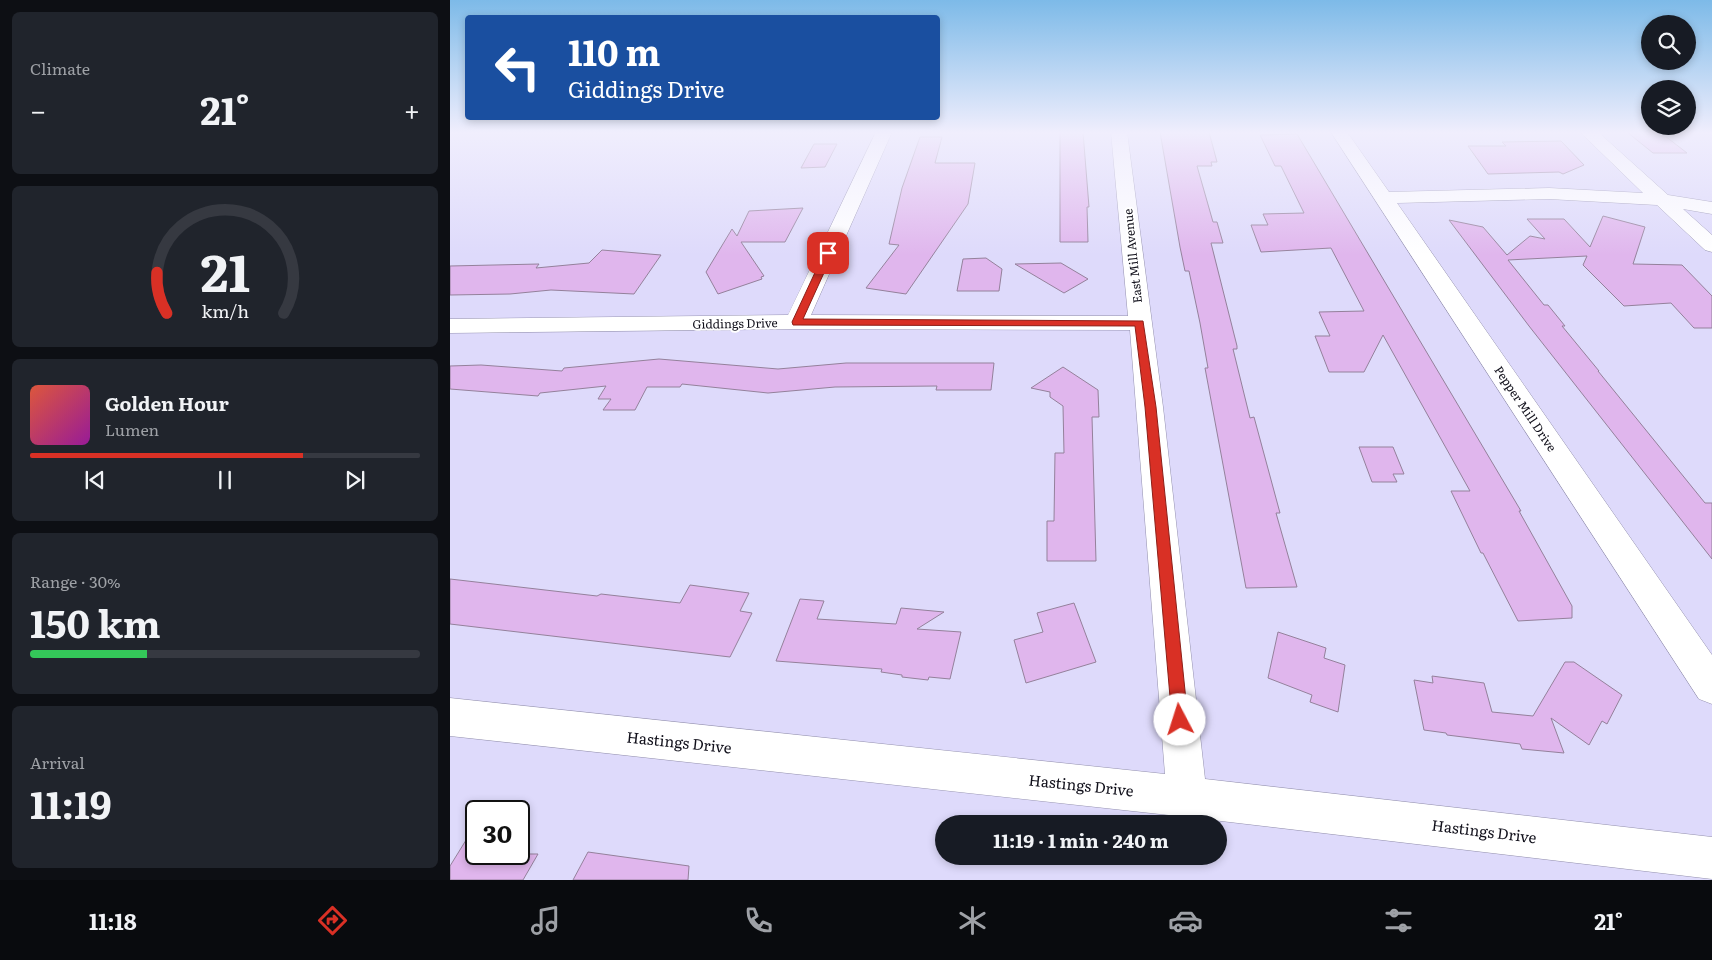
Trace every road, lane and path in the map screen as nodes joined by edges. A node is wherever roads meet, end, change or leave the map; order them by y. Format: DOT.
graph roads {
  1 [pos="865,173"];
  2 [pos="1124,173"];
  3 [pos="1368,173"];
  4 [pos="1633,173"];
  5 [pos="1385,198"];
  6 [pos="1662,200"];
  7 [pos="1712,208"];
  8 [pos="1712,246"];
  9 [pos="796,322"];
  10 [pos="1140,323"];
  11 [pos="450,326"];
  12 [pos="1712,686"];
  13 [pos="450,718"];
  14 [pos="1187,797"];
  15 [pos="1712,858"];
  1 -- 9 [label="street"];
  2 -- 10 [label="street, East Mill Avenue"];
  3 -- 5 [label="street, Pepper Mill Drive"];
  4 -- 6 [label="street"];
  5 -- 6 [label="street"];
  5 -- 12 [label="street, Pepper Mill Drive"];
  6 -- 7 [label="street"];
  6 -- 8 [label="street"];
  9 -- 10 [label="street, Giddings Drive"];
  9 -- 11 [label="street, Giddings Drive"];
  10 -- 14 [label="street, East Mill Avenue"];
  13 -- 14 [label="street, Hastings Drive"];
  14 -- 15 [label="street, Hastings Drive"];
}
